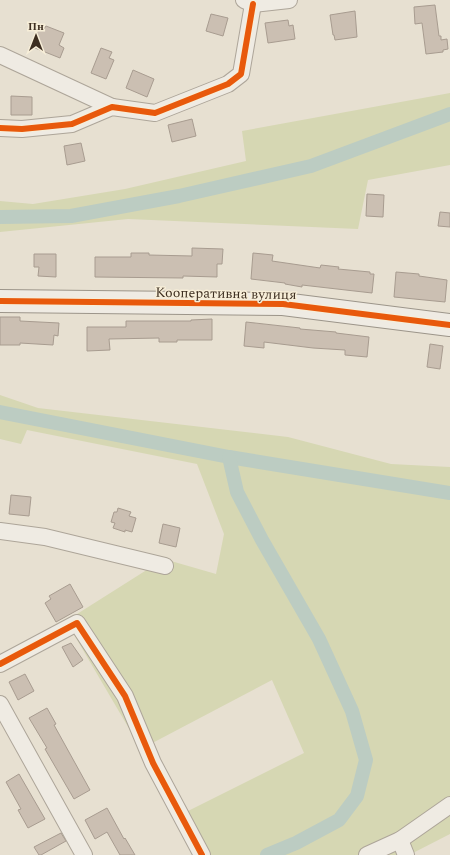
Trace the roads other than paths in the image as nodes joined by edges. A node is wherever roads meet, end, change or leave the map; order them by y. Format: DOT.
graph roads {
  1 [pos="289,0"];
  2 [pos="248,2"];
  3 [pos="0,55"];
  4 [pos="112,107"];
  5 [pos="0,128"];
  6 [pos="0,301"];
  7 [pos="450,325"];
  8 [pos="0,531"];
  9 [pos="166,566"];
  10 [pos="0,664"];
  11 [pos="0,704"];
  12 [pos="450,805"];
  13 [pos="400,840"];
  14 [pos="84,855"];
  15 [pos="202,855"];
  16 [pos="367,855"];
  17 [pos="406,855"];
  1 -- 2 [label="street"];
  2 -- 4 [label="street"];
  3 -- 4 [label="street"];
  4 -- 5 [label="street"];
  6 -- 7 [label="street, Кооперативна вулиця"];
  8 -- 9 [label="street"];
  10 -- 15 [label="street"];
  11 -- 14 [label="street"];
  12 -- 13 [label="street"];
  13 -- 16 [label="street"];
  13 -- 17 [label="street"];
}
